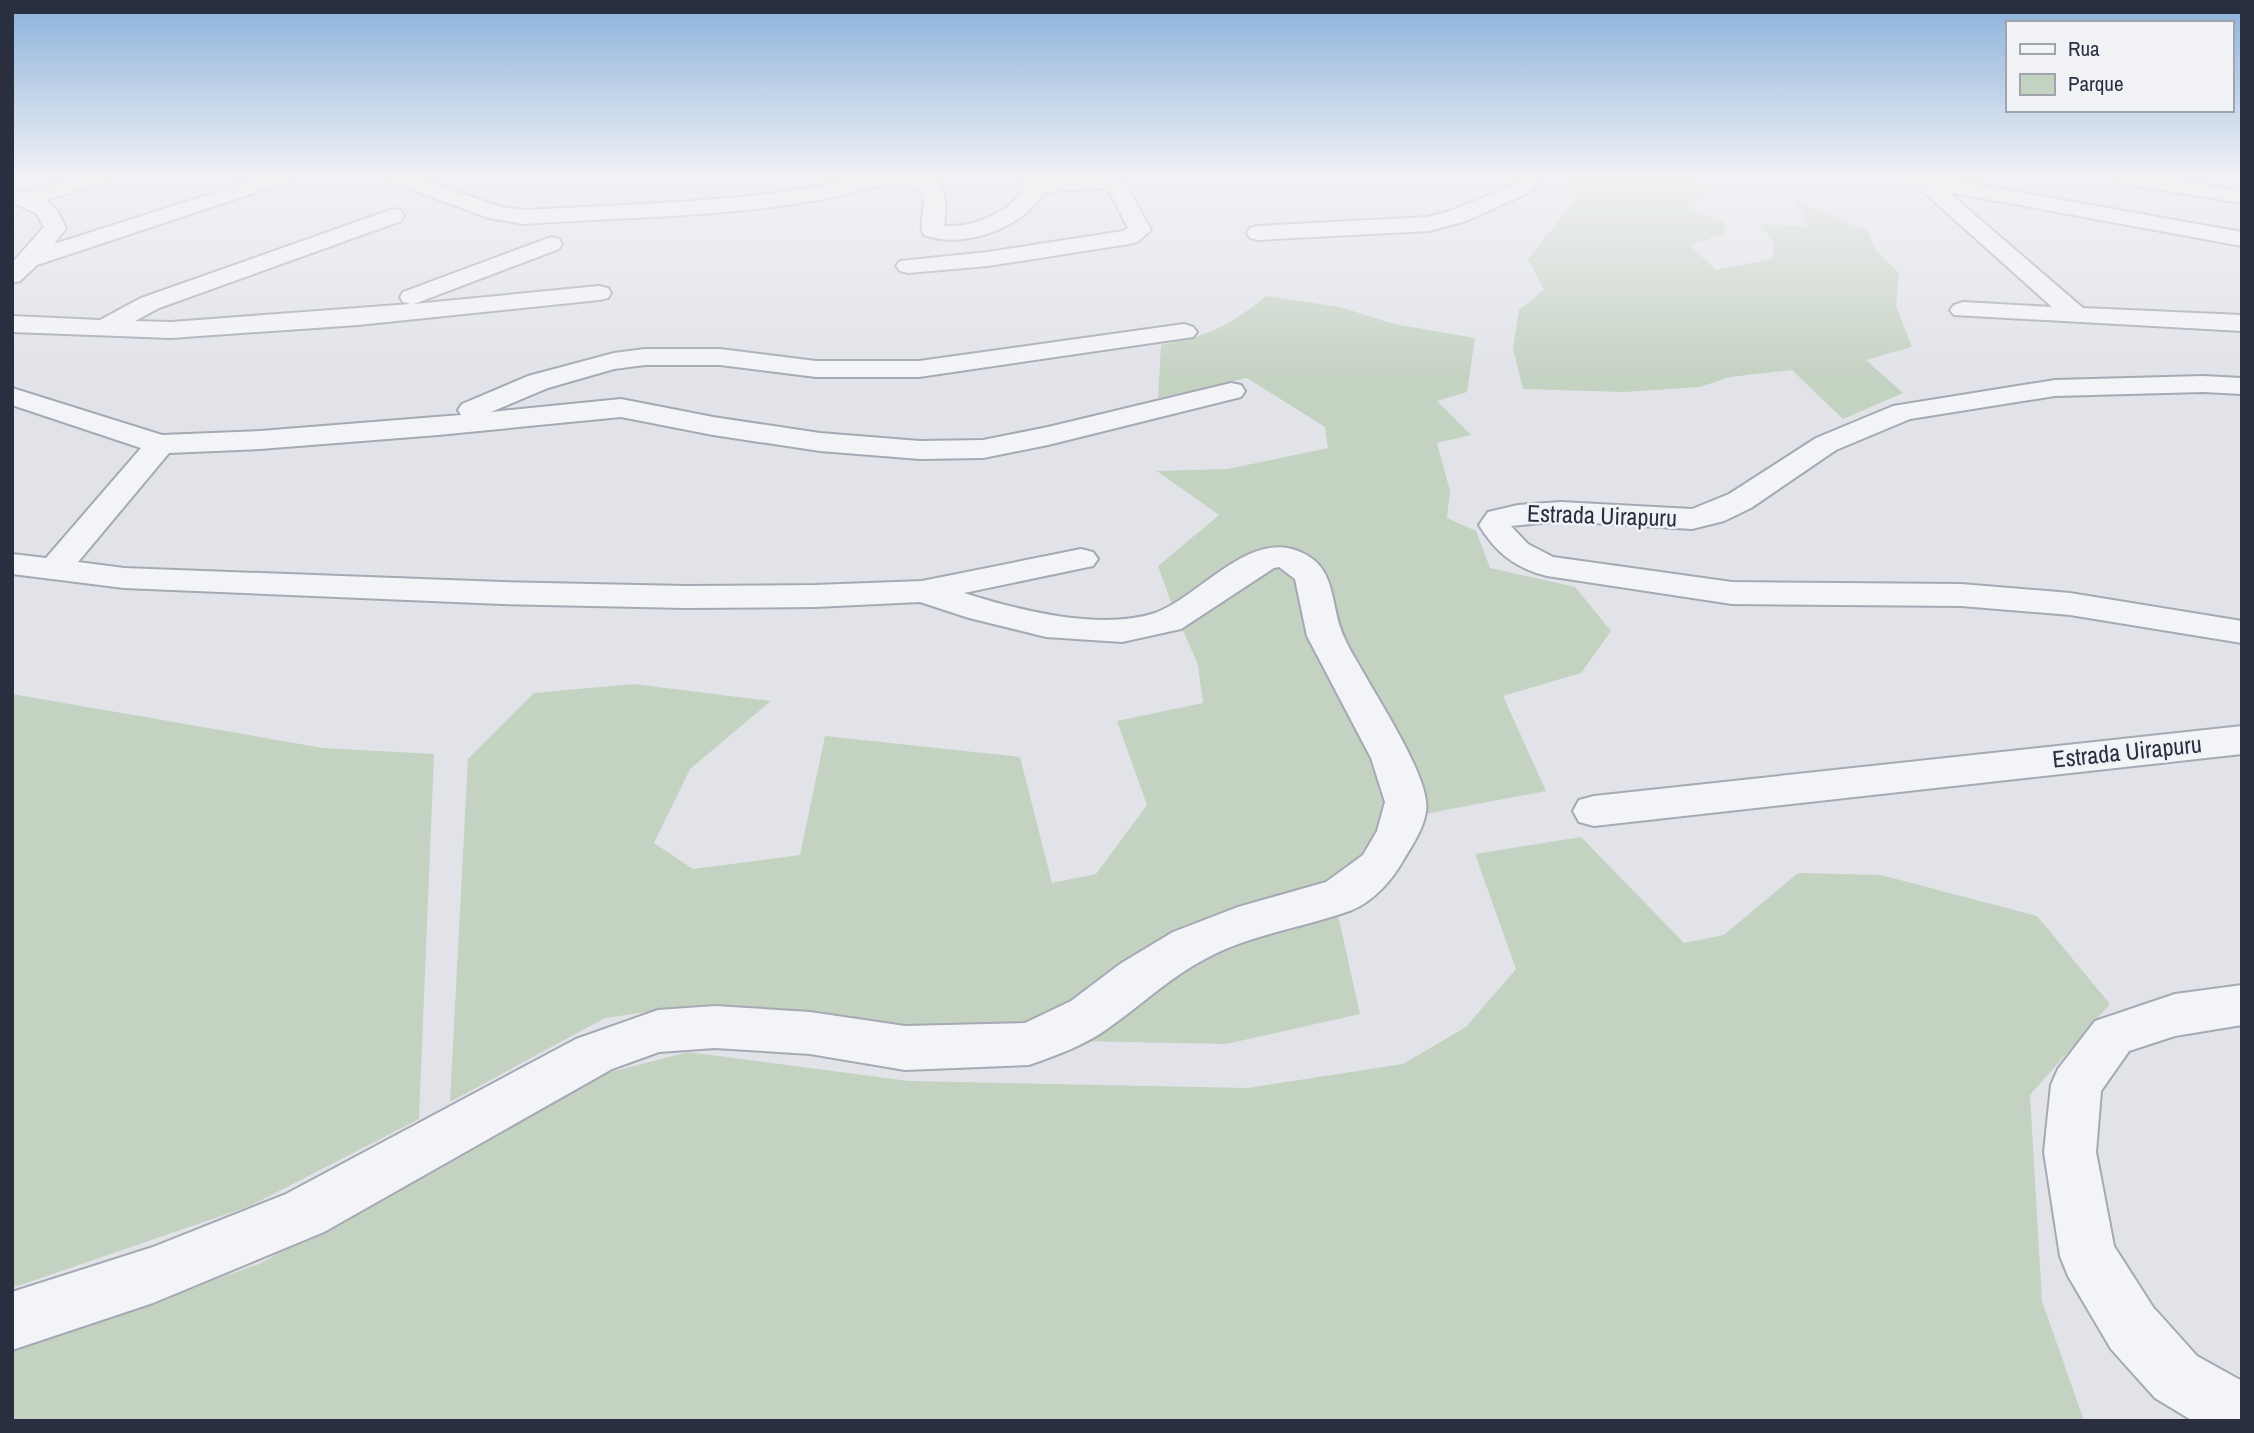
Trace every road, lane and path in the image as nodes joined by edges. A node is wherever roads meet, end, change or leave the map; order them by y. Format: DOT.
graph roads {
  1 [pos="41,245"];
  2 [pos="75,245"];
  3 [pos="312,245"];
  4 [pos="549,245"];
  5 [pos="1078,245"];
  6 [pos="1997,245"];
  7 [pos="29,260"];
  8 [pos="908,267"];
  9 [pos="12,276"];
  10 [pos="599,293"];
  11 [pos="1963,310"];
  12 [pos="2077,314"];
  13 [pos="358,317"];
  14 [pos="2242,323"];
  15 [pos="12,324"];
  16 [pos="102,328"];
  17 [pos="1184,332"];
  18 [pos="2242,386"];
  19 [pos="1231,391"];
  20 [pos="12,396"];
  21 [pos="438,426"];
  22 [pos="160,444"];
  23 [pos="1081,559"];
  24 [pos="12,564"];
  25 [pos="54,570"];
  26 [pos="922,591"];
  27 [pos="2242,632"];
  28 [pos="2242,740"];
  29 [pos="1594,811"];
  30 [pos="2242,1005"];
  31 [pos="12,1321"];
  32 [pos="2242,1415"];
  1 -- 7 [label="street"];
  2 -- 7 [label="street"];
  3 -- 16 [label="street"];
  4 -- 13 [label="street"];
  5 -- 8 [label="street"];
  6 -- 12 [label="street"];
  7 -- 9 [label="street"];
  10 -- 13 [label="street"];
  11 -- 12 [label="street"];
  12 -- 14 [label="street"];
  13 -- 16 [label="street"];
  15 -- 16 [label="street"];
  17 -- 21 [label="street"];
  18 -- 27 [label="street, Estrada Uirapuru"];
  19 -- 21 [label="street"];
  20 -- 22 [label="street"];
  21 -- 22 [label="street"];
  22 -- 25 [label="street"];
  23 -- 26 [label="street"];
  24 -- 25 [label="street"];
  25 -- 26 [label="street"];
  26 -- 31 [label="street"];
  28 -- 29 [label="street, Estrada Uirapuru"];
  30 -- 32 [label="street"];
}
